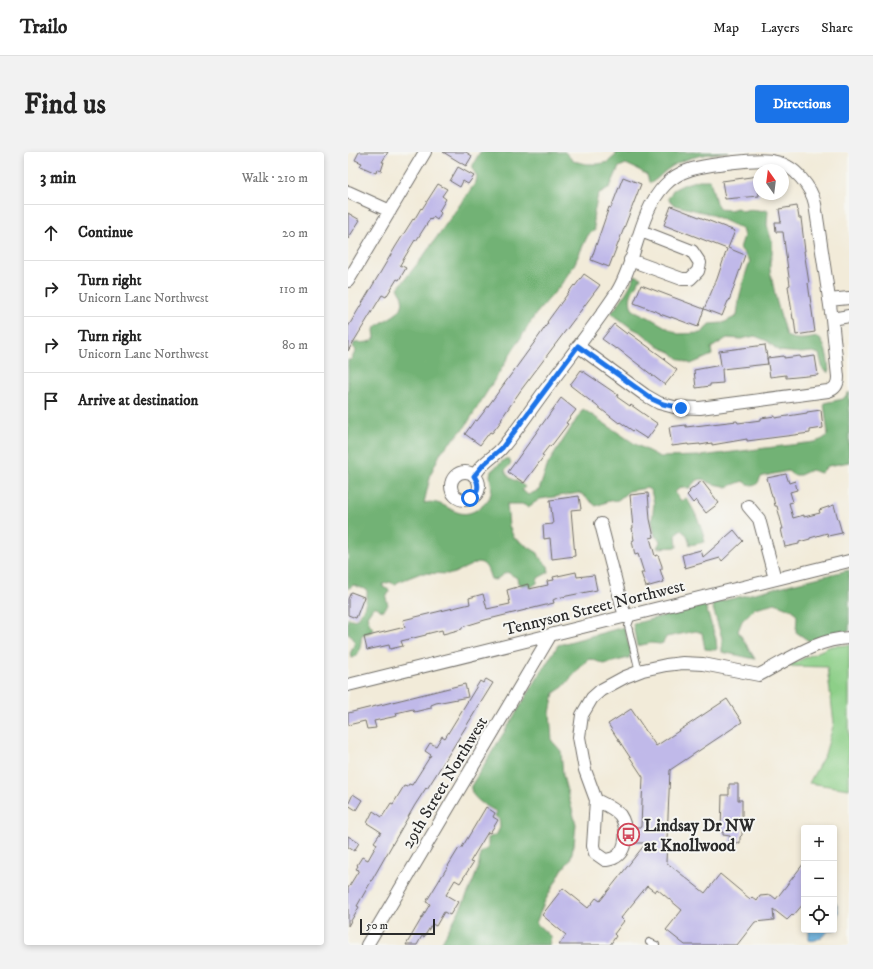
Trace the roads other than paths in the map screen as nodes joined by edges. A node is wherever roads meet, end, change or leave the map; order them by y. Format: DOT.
graph roads {
  1 [pos="425,152"];
  2 [pos="348,192"];
  3 [pos="390,211"];
  4 [pos="641,231"];
  5 [pos="630,260"];
  6 [pos="348,280"];
  7 [pos="849,298"];
  8 [pos="829,300"];
  9 [pos="849,316"];
  10 [pos="832,319"];
  11 [pos="578,346"];
  12 [pos="474,476"];
  13 [pos="748,506"];
  14 [pos="601,524"];
  15 [pos="849,561"];
  16 [pos="775,579"];
  17 [pos="629,616"];
  18 [pos="550,636"];
  19 [pos="849,638"];
  20 [pos="639,672"];
  21 [pos="348,686"];
  22 [pos="596,800"];
  23 [pos="649,942"];
  24 [pos="366,945"];
  25 [pos="656,945"];
  1 -- 3 [label="street"];
  2 -- 3 [label="street"];
  3 -- 6 [label="street"];
  4 -- 5 [label="street"];
  4 -- 5 [label="street"];
  4 -- 8 [label="street"];
  5 -- 11 [label="street"];
  7 -- 8 [label="street"];
  8 -- 10 [label="street"];
  9 -- 10 [label="street"];
  10 -- 11 [label="street"];
  11 -- 12 [label="street"];
  13 -- 16 [label="street"];
  14 -- 17 [label="street"];
  15 -- 16 [label="street, Tennyson Street Northwest"];
  16 -- 17 [label="street, Tennyson Street Northwest"];
  17 -- 18 [label="street, Tennyson Street Northwest"];
  17 -- 20 [label="lane"];
  18 -- 21 [label="street, Tennyson Street Northwest"];
  18 -- 24 [label="street, 29th Street Northwest"];
  19 -- 20 [label="street"];
  20 -- 22 [label="street"];
  22 -- 22 [label="street"];
  23 -- 25 [label="lane"];
}
